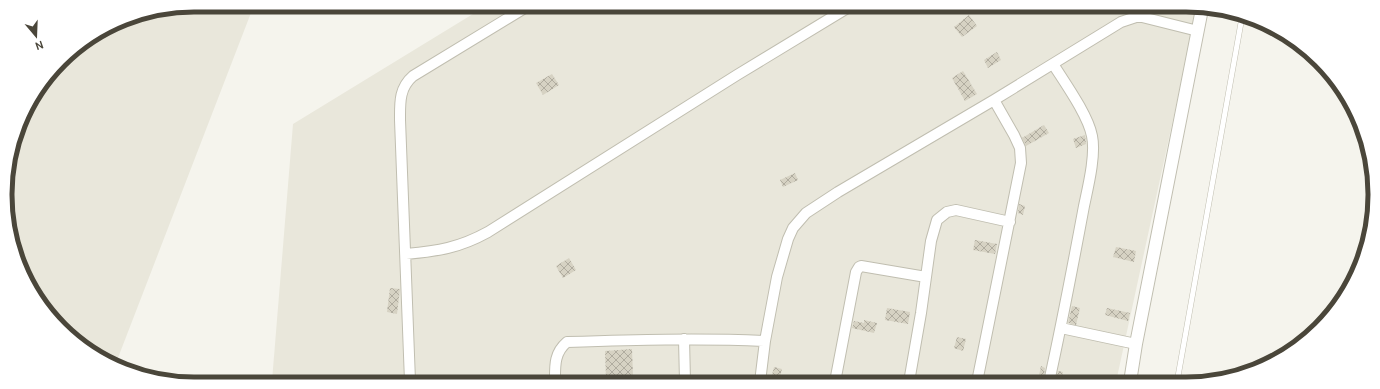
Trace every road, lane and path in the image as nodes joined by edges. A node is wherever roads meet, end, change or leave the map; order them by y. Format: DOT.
graph roads {
  1 [pos="518,12"];
  2 [pos="841,12"];
  3 [pos="1201,13"];
  4 [pos="1241,21"];
  5 [pos="1198,30"];
  6 [pos="1053,64"];
  7 [pos="994,100"];
  8 [pos="1010,222"];
  9 [pos="406,254"];
  10 [pos="926,277"];
  11 [pos="1061,328"];
  12 [pos="684,339"];
  13 [pos="765,341"];
  14 [pos="1136,344"];
  15 [pos="410,377"];
  16 [pos="555,377"];
  17 [pos="685,377"];
  18 [pos="761,377"];
  19 [pos="835,377"];
  20 [pos="910,377"];
  21 [pos="978,377"];
  22 [pos="1050,377"];
  23 [pos="1131,377"];
  24 [pos="1178,377"];
  1 -- 9 [label="street"];
  2 -- 9 [label="street"];
  3 -- 5 [label="street"];
  4 -- 24 [label="lane"];
  5 -- 6 [label="street"];
  5 -- 14 [label="street"];
  6 -- 7 [label="street"];
  6 -- 11 [label="street"];
  7 -- 8 [label="street"];
  7 -- 13 [label="street"];
  8 -- 10 [label="street"];
  8 -- 21 [label="street"];
  9 -- 15 [label="street"];
  10 -- 19 [label="street"];
  10 -- 20 [label="street"];
  11 -- 14 [label="street"];
  11 -- 22 [label="street"];
  12 -- 13 [label="street"];
  12 -- 16 [label="street"];
  12 -- 17 [label="street"];
  13 -- 18 [label="street"];
  14 -- 23 [label="street"];
}
